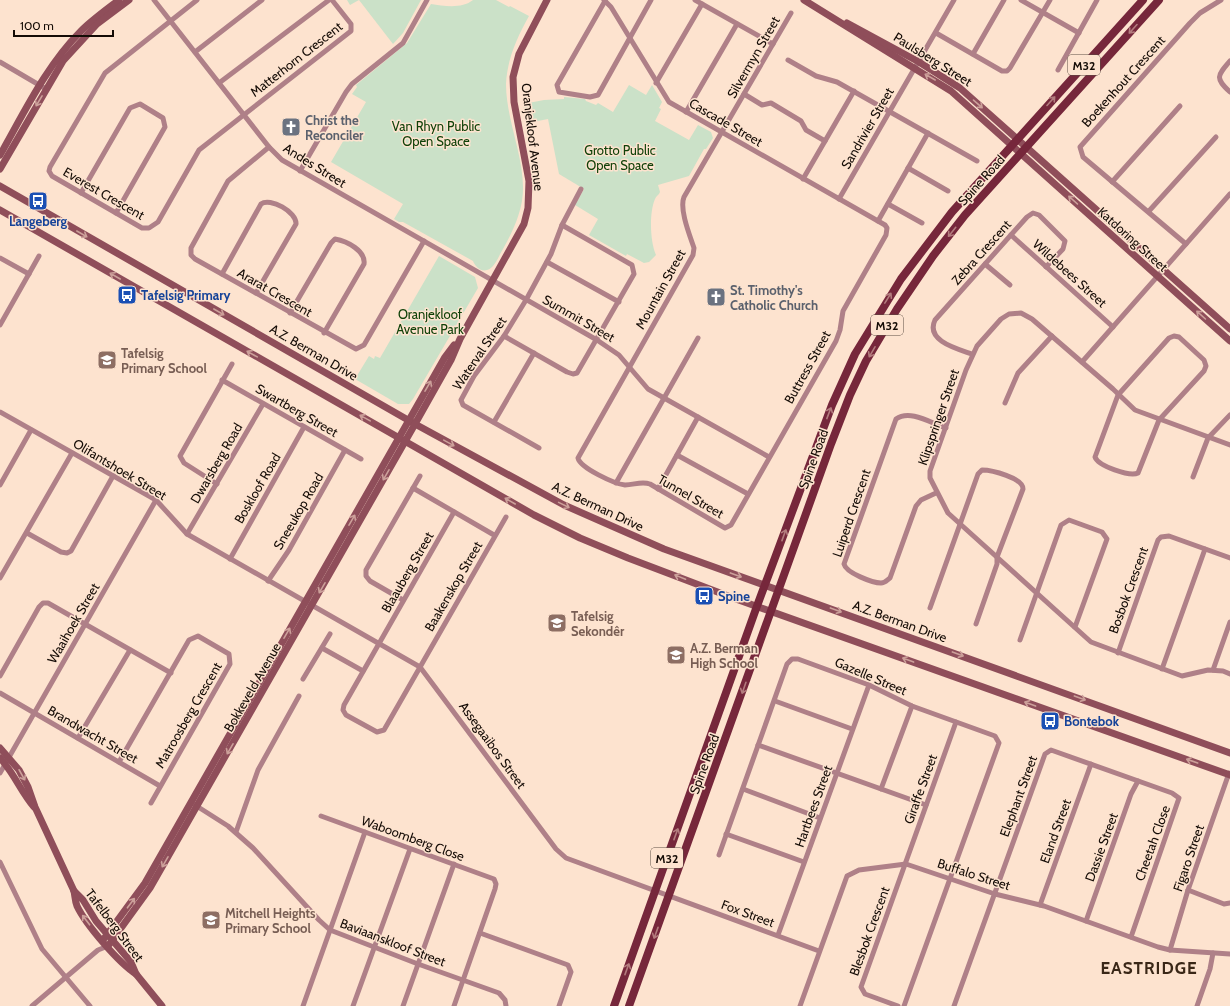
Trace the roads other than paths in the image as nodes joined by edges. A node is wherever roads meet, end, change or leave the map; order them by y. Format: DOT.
graph roads {
  1 [pos="119,0"];
  2 [pos="129,0"];
  3 [pos="154,0"];
  4 [pos="197,0"];
  5 [pos="262,0"];
  6 [pos="331,0"];
  7 [pos="427,0"];
  8 [pos="547,0"];
  9 [pos="604,0"];
  10 [pos="651,0"];
  11 [pos="695,0"];
  12 [pos="805,0"];
  13 [pos="954,0"];
  14 [pos="1004,0"];
  15 [pos="1021,0"];
  16 [pos="1050,0"];
  17 [pos="1098,0"];
  18 [pos="1143,0"];
  19 [pos="1159,0"];
  20 [pos="1221,0"];
  21 [pos="702,4"];
  22 [pos="1043,12"];
  23 [pos="791,13"];
  24 [pos="170,21"];
  25 [pos="737,24"];
  26 [pos="936,33"];
  27 [pos="1079,33"];
  28 [pos="630,38"];
  29 [pos="773,44"];
  30 [pos="195,52"];
  31 [pos="973,54"];
  32 [pos="788,60"];
  33 [pos="1230,61"];
  34 [pos="0,62"];
  35 [pos="917,65"];
  36 [pos="1058,70"];
  37 [pos="219,83"];
  38 [pos="656,83"];
  39 [pos="43,87"];
  40 [pos="854,91"];
  41 [pos="1230,92"];
  42 [pos="744,94"];
  43 [pos="1180,106"];
  44 [pos="889,111"];
  45 [pos="686,112"];
  46 [pos="243,114"];
  47 [pos="722,133"];
  48 [pos="928,133"];
  49 [pos="1216,137"];
  50 [pos="1018,138"];
  51 [pos="824,140"];
  52 [pos="1012,145"];
  53 [pos="269,147"];
  54 [pos="1027,147"];
  55 [pos="1021,154"];
  56 [pos="0,155"];
  57 [pos="977,161"];
  58 [pos="908,168"];
  59 [pos="0,169"];
  60 [pos="300,171"];
  61 [pos="803,179"];
  62 [pos="1112,182"];
  63 [pos="0,186"];
  64 [pos="581,189"];
  65 [pos="948,191"];
  66 [pos="81,193"];
  67 [pos="1230,194"];
  68 [pos="839,199"];
  69 [pos="888,204"];
  70 [pos="0,210"];
  71 [pos="1149,211"];
  72 [pos="116,213"];
  73 [pos="878,221"];
  74 [pos="922,223"];
  75 [pos="562,224"];
  76 [pos="1011,235"];
  77 [pos="424,241"];
  78 [pos="1186,244"];
  79 [pos="39,256"];
  80 [pos="0,258"];
  81 [pos="547,262"];
  82 [pos="985,264"];
  83 [pos="1046,266"];
  84 [pos="1164,269"];
  85 [pos="29,274"];
  86 [pos="222,274"];
  87 [pos="1157,276"];
  88 [pos="492,281"];
  89 [pos="1010,285"];
  90 [pos="256,293"];
  91 [pos="526,300"];
  92 [pos="619,302"];
  93 [pos="290,313"];
  94 [pos="0,325"];
  95 [pos="1113,327"];
  96 [pos="1230,329"];
  97 [pos="324,333"];
  98 [pos="504,336"];
  99 [pos="1052,336"];
  100 [pos="698,338"];
  101 [pos="597,340"];
  102 [pos="1230,341"];
  103 [pos="534,353"];
  104 [pos="972,354"];
  105 [pos="1082,362"];
  106 [pos="232,364"];
  107 [pos="629,367"];
  108 [pos="222,380"];
  109 [pos="1118,395"];
  110 [pos="664,397"];
  111 [pos="1006,402"];
  112 [pos="263,404"];
  113 [pos="0,412"];
  114 [pos="1230,414"];
  115 [pos="698,417"];
  116 [pos="1159,420"];
  117 [pos="412,422"];
  118 [pos="494,422"];
  119 [pos="304,427"];
  120 [pos="946,428"];
  121 [pos="31,430"];
  122 [pos="1208,438"];
  123 [pos="402,439"];
  124 [pos="1230,445"];
  125 [pos="539,448"];
  126 [pos="345,450"];
  127 [pos="72,453"];
  128 [pos="677,455"];
  129 [pos="769,457"];
  130 [pos="360,459"];
  131 [pos="579,462"];
  132 [pos="113,476"];
  133 [pos="420,476"];
  134 [pos="1193,477"];
  135 [pos="616,483"];
  136 [pos="217,484"];
  137 [pos="0,485"];
  138 [pos="413,488"];
  139 [pos="658,489"];
  140 [pos="748,494"];
  141 [pos="936,494"];
  142 [pos="156,500"];
  143 [pos="454,512"];
  144 [pos="506,516"];
  145 [pos="960,524"];
  146 [pos="727,528"];
  147 [pos="27,533"];
  148 [pos="187,534"];
  149 [pos="494,535"];
  150 [pos="1205,549"];
  151 [pos="997,557"];
  152 [pos="1230,558"];
  153 [pos="230,559"];
  154 [pos="0,578"];
  155 [pos="268,581"];
  156 [pos="765,586"];
  157 [pos="778,590"];
  158 [pos="1037,593"];
  159 [pos="403,600"];
  160 [pos="309,603"];
  161 [pos="757,606"];
  162 [pos="930,608"];
  163 [pos="771,611"];
  164 [pos="1230,622"];
  165 [pos="84,624"];
  166 [pos="976,624"];
  167 [pos="1074,627"];
  168 [pos="330,634"];
  169 [pos="1020,640"];
  170 [pos="379,643"];
  171 [pos="322,648"];
  172 [pos="130,650"];
  173 [pos="1118,653"];
  174 [pos="420,667"];
  175 [pos="1162,669"];
  176 [pos="1213,670"];
  177 [pos="363,671"];
  178 [pos="170,673"];
  179 [pos="1230,674"];
  180 [pos="0,676"];
  181 [pos="303,679"];
  182 [pos="869,685"];
  183 [pos="0,693"];
  184 [pos="299,696"];
  185 [pos="775,700"];
  186 [pos="912,706"];
  187 [pos="34,713"];
  188 [pos="956,722"];
  189 [pos="852,729"];
  190 [pos="78,738"];
  191 [pos="758,745"];
  192 [pos="0,748"];
  193 [pos="1230,753"];
  194 [pos="0,758"];
  195 [pos="10,758"];
  196 [pos="119,762"];
  197 [pos="6,764"];
  198 [pos="1091,764"];
  199 [pos="0,773"];
  200 [pos="836,773"];
  201 [pos="1230,774"];
  202 [pos="1138,781"];
  203 [pos="160,786"];
  204 [pos="743,789"];
  205 [pos="881,789"];
  206 [pos="151,803"];
  207 [pos="194,805"];
  208 [pos="926,806"];
  209 [pos="34,807"];
  210 [pos="321,816"];
  211 [pos="820,818"];
  212 [pos="236,832"];
  213 [pos="365,832"];
  214 [pos="726,834"];
  215 [pos="410,849"];
  216 [pos="719,855"];
  217 [pos="0,862"];
  218 [pos="804,862"];
  219 [pos="454,864"];
  220 [pos="906,864"];
  221 [pos="950,879"];
  222 [pos="1188,890"];
  223 [pos="655,891"];
  224 [pos="995,894"];
  225 [pos="669,896"];
  226 [pos="1230,904"];
  227 [pos="1040,905"];
  228 [pos="1086,921"];
  229 [pos="330,930"];
  230 [pos="480,933"];
  231 [pos="778,935"];
  232 [pos="105,937"];
  233 [pos="1131,937"];
  234 [pos="113,941"];
  235 [pos="108,946"];
  236 [pos="374,947"];
  237 [pos="98,950"];
  238 [pos="1170,950"];
  239 [pos="819,951"];
  240 [pos="1212,953"];
  241 [pos="1230,954"];
  242 [pos="418,964"];
  243 [pos="136,974"];
  244 [pos="66,977"];
  245 [pos="463,980"];
  246 [pos="32,1006"];
  247 [pos="90,1006"];
  248 [pos="162,1006"];
  249 [pos="303,1006"];
  250 [pos="353,1006"];
  251 [pos="403,1006"];
  252 [pos="454,1006"];
  253 [pos="506,1006"];
  254 [pos="558,1006"];
  255 [pos="614,1006"];
  256 [pos="629,1006"];
  257 [pos="800,1006"];
  258 [pos="898,1006"];
  259 [pos="904,1006"];
  260 [pos="954,1006"];
  261 [pos="1196,1006"];
  1 -- 39 [label="street"];
  2 -- 39 [label="street"];
  3 -- 24 [label="street, Andes Street"];
  4 -- 24 [label="street, Everest Crescent"];
  5 -- 30 [label="street"];
  6 -- 37 [label="street, Matterhorn Crescent"];
  6 -- 46 [label="street, Matterhorn Crescent"];
  7 -- 60 [label="street"];
  8 -- 88 [label="street, Oranjekloof Avenue"];
  9 -- 28 [label="street, Cascade Street"];
  9 -- 28 [label="street"];
  10 -- 28 [label="street"];
  11 -- 21 [label="street"];
  12 -- 35 [label="street, Paulsberg Street"];
  13 -- 26 [label="street, Sandrivier Street"];
  14 -- 31 [label="street"];
  15 -- 22 [label="street"];
  16 -- 22 [label="street"];
  17 -- 27 [label="street"];
  50 -- 18 [label="main road, Spine Road / M32, one-way"];
  19 -- 54 [label="main road, Spine Road / M32, one-way"];
  20 -- 62 [label="street, Boekenhout Crescent"];
  21 -- 25 [label="street"];
  21 -- 38 [label="street"];
  22 -- 27 [label="street"];
  22 -- 31 [label="street"];
  23 -- 29 [label="street, Silvermyn Street"];
  24 -- 30 [label="street, Andes Street"];
  24 -- 66 [label="street, Everest Crescent"];
  25 -- 29 [label="street"];
  25 -- 45 [label="street"];
  26 -- 31 [label="street"];
  26 -- 35 [label="street, Sandrivier Street"];
  27 -- 36 [label="street"];
  28 -- 38 [label="street, Cascade Street"];
  29 -- 42 [label="street, Silvermyn Street"];
  30 -- 37 [label="street, Andes Street"];
  32 -- 40 [label="street"];
  33 -- 41 [label="street"];
  34 -- 39 [label="street"];
  35 -- 44 [label="street, Sandrivier Street"];
  35 -- 50 [label="street, Paulsberg Street, one-way"];
  52 -- 35 [label="street, Paulsberg Street, one-way"];
  37 -- 46 [label="street, Andes Street"];
  38 -- 45 [label="street, Cascade Street"];
  39 -- 56 [label="street"];
  39 -- 59 [label="street, one-way"];
  40 -- 44 [label="street"];
  40 -- 51 [label="street"];
  42 -- 47 [label="street, Silvermyn Street"];
  42 -- 51 [label="street"];
  43 -- 62 [label="street"];
  44 -- 48 [label="street"];
  44 -- 68 [label="street, Sandrivier Street"];
  45 -- 47 [label="street, Cascade Street"];
  46 -- 53 [label="street, Andes Street"];
  46 -- 72 [label="street, Everest Crescent"];
  47 -- 61 [label="street, Cascade Street"];
  47 -- 107 [label="street, Mountain Street"];
  48 -- 57 [label="street"];
  48 -- 58 [label="street"];
  49 -- 71 [label="street"];
  50 -- 52 [label="main road, Spine Road / M32"];
  50 -- 54 [label="street, Paulsberg Street"];
  51 -- 61 [label="street"];
  52 -- 55 [label="street, Paulsberg Street"];
  156 -- 52 [label="main road, Spine Road / M32, one-way"];
  53 -- 60 [label="street, Andes Street"];
  53 -- 86 [label="street, Ararat Crescent"];
  54 -- 55 [label="main road, Spine Road / M32"];
  54 -- 84 [label="street, Katdoring Street"];
  87 -- 55 [label="street, Katdoring Street, one-way"];
  55 -- 157 [label="main road, Spine Road / M32, one-way"];
  58 -- 65 [label="street"];
  58 -- 69 [label="street"];
  60 -- 77 [label="street, Andes Street"];
  61 -- 68 [label="street, Cascade Street"];
  62 -- 71 [label="street"];
  63 -- 117 [label="street, A.Z. Berman Drive, one-way"];
  64 -- 75 [label="street, Waterval Street"];
  66 -- 72 [label="street, Everest Crescent"];
  66 -- 72 [label="street"];
  67 -- 78 [label="street"];
  68 -- 73 [label="street, Cascade Street"];
  69 -- 73 [label="street"];
  69 -- 74 [label="street"];
  123 -- 70 [label="street, one-way"];
  71 -- 78 [label="street"];
  73 -- 129 [label="street, Buttress Street"];
  75 -- 81 [label="street, Waterval Street"];
  75 -- 92 [label="street"];
  76 -- 82 [label="street, Zebra Crescent"];
  76 -- 83 [label="street, Wildebees Street"];
  76 -- 83 [label="street, Zebra Crescent"];
  77 -- 88 [label="street, Andes Street"];
  77 -- 97 [label="street, Ararat Crescent"];
  78 -- 84 [label="street"];
  79 -- 85 [label="street"];
  80 -- 85 [label="street"];
  81 -- 91 [label="street, Waterval Street"];
  81 -- 92 [label="street"];
  82 -- 89 [label="street"];
  82 -- 104 [label="street, Zebra Crescent"];
  83 -- 95 [label="street, Wildebees Street"];
  84 -- 87 [label="street"];
  84 -- 96 [label="street, Katdoring Street"];
  85 -- 94 [label="street"];
  86 -- 90 [label="street, Ararat Crescent"];
  86 -- 90 [label="street"];
  87 -- 95 [label="street"];
  102 -- 87 [label="street, Katdoring Street, one-way"];
  88 -- 91 [label="street, Summit Street"];
  88 -- 117 [label="street, Oranjekloof Avenue"];
  90 -- 93 [label="street, Ararat Crescent"];
  91 -- 98 [label="street, Waterval Street"];
  91 -- 101 [label="street, Summit Street"];
  92 -- 101 [label="street"];
  93 -- 97 [label="street, Ararat Crescent"];
  93 -- 97 [label="street"];
  95 -- 105 [label="street"];
  98 -- 103 [label="street"];
  98 -- 118 [label="street, Waterval Street"];
  99 -- 104 [label="street, Klipspringer Street"];
  99 -- 105 [label="street, Klipspringer Street"];
  99 -- 111 [label="street"];
  100 -- 110 [label="street"];
  101 -- 103 [label="street"];
  101 -- 107 [label="street, Summit Street"];
  103 -- 118 [label="street"];
  104 -- 120 [label="street, Klipspringer Street"];
  105 -- 109 [label="street, Klipspringer Street"];
  106 -- 108 [label="street"];
  107 -- 110 [label="street, Summit Street"];
  107 -- 131 [label="street, Mountain Street"];
  108 -- 112 [label="street, Swartberg Street"];
  108 -- 136 [label="street"];
  109 -- 116 [label="street, Klipspringer Street"];
  109 -- 116 [label="street"];
  109 -- 116 [label="street"];
  110 -- 115 [label="street, Summit Street"];
  110 -- 135 [label="street"];
  112 -- 119 [label="street, Swartberg Street"];
  112 -- 136 [label="street, Dwarsberg Road"];
  113 -- 121 [label="street, Olifantshoek Street"];
  114 -- 122 [label="street"];
  115 -- 128 [label="street"];
  115 -- 129 [label="street, Summit Street"];
  116 -- 122 [label="street, Klipspringer Street"];
  117 -- 123 [label="street, Oranjekloof Avenue"];
  117 -- 156 [label="street, A.Z. Berman Drive, one-way"];
  118 -- 125 [label="street, Waterval Street"];
  119 -- 126 [label="street, Swartberg Street"];
  119 -- 153 [label="street, Boskloof Road"];
  120 -- 141 [label="street, Klipspringer Street"];
  120 -- 141 [label="street, Luiperd Crescent"];
  121 -- 127 [label="street, Olifantshoek Street"];
  121 -- 137 [label="street"];
  122 -- 124 [label="street, Klipspringer Street"];
  122 -- 134 [label="street"];
  123 -- 160 [label="street, Bokkeveld Avenue"];
  161 -- 123 [label="street, one-way"];
  126 -- 130 [label="street, Swartberg Street"];
  126 -- 155 [label="street, Sneeukop Road"];
  127 -- 132 [label="street, Olifantshoek Street"];
  127 -- 147 [label="street"];
  128 -- 139 [label="street"];
  128 -- 140 [label="street"];
  129 -- 140 [label="street, Buttress Street"];
  131 -- 135 [label="street, Tunnel Street"];
  132 -- 142 [label="street, Olifantshoek Street"];
  132 -- 147 [label="street"];
  133 -- 138 [label="street"];
  135 -- 139 [label="street, Tunnel Street"];
  136 -- 148 [label="street, Dwarsberg Road"];
  138 -- 143 [label="street"];
  138 -- 159 [label="street"];
  139 -- 146 [label="street, Tunnel Street"];
  140 -- 146 [label="street, Buttress Street"];
  141 -- 145 [label="street, Klipspringer Street"];
  142 -- 148 [label="street, Olifantshoek Street"];
  142 -- 165 [label="street, Waaihoek Street"];
  143 -- 149 [label="street"];
  143 -- 159 [label="street, Blaauberg Street"];
  144 -- 149 [label="street, Baakenskop Street"];
  145 -- 151 [label="street, Klipspringer Street"];
  145 -- 151 [label="street"];
  145 -- 162 [label="street"];
  147 -- 154 [label="street"];
  148 -- 153 [label="street, Olifantshoek Street"];
  149 -- 174 [label="street, Baakenskop Street"];
  150 -- 152 [label="street, Bosbok Crescent"];
  150 -- 173 [label="street, Bosbok Crescent"];
  150 -- 175 [label="street"];
  151 -- 158 [label="street, Klipspringer Street"];
  151 -- 166 [label="street"];
  153 -- 155 [label="street, Olifantshoek Street"];
  155 -- 160 [label="street, Olifantshoek Street"];
  156 -- 157 [label="street, A.Z. Berman Drive"];
  156 -- 161 [label="main road, Spine Road / M32"];
  157 -- 163 [label="main road, Spine Road / M32"];
  157 -- 193 [label="street, A.Z. Berman Drive, one-way"];
  158 -- 167 [label="street, Klipspringer Street"];
  158 -- 167 [label="street"];
  158 -- 169 [label="street"];
  159 -- 170 [label="street, Blaauberg Street"];
  160 -- 170 [label="street, Assegaaibos Street"];
  160 -- 207 [label="street, Bokkeveld Avenue"];
  161 -- 163 [label="street"];
  223 -- 161 [label="main road, Spine Road / M32, one-way"];
  201 -- 163 [label="street, one-way"];
  163 -- 225 [label="main road, Spine Road / M32, one-way"];
  164 -- 176 [label="street"];
  165 -- 172 [label="street"];
  165 -- 180 [label="street"];
  165 -- 187 [label="street, Waaihoek Street"];
  167 -- 173 [label="street, Klipspringer Street"];
  168 -- 171 [label="street"];
  170 -- 174 [label="street, Assegaaibos Street"];
  170 -- 177 [label="street, Blaauberg Street"];
  171 -- 177 [label="street"];
  171 -- 181 [label="street"];
  172 -- 178 [label="street"];
  172 -- 190 [label="street"];
  173 -- 175 [label="street, Klipspringer Street"];
  174 -- 177 [label="street, Baakenskop Street"];
  174 -- 223 [label="street, Assegaaibos Street"];
  175 -- 176 [label="street, Klipspringer Street"];
  176 -- 179 [label="street, Klipspringer Street"];
  178 -- 196 [label="street, Matroosberg Crescent"];
  178 -- 203 [label="street, Matroosberg Crescent"];
  182 -- 185 [label="street, Gazelle Street"];
  182 -- 186 [label="street, Gazelle Street"];
  182 -- 189 [label="street, Hartbees Street"];
  183 -- 187 [label="street, Brandwacht Street"];
  184 -- 212 [label="street"];
  185 -- 189 [label="street"];
  185 -- 191 [label="street, Gazelle Street"];
  186 -- 188 [label="street, Gazelle Street"];
  186 -- 205 [label="street"];
  187 -- 190 [label="street, Brandwacht Street"];
  187 -- 195 [label="street, Waaihoek Street"];
  188 -- 208 [label="street, Giraffe Street"];
  188 -- 221 [label="street, Gazelle Street"];
  189 -- 200 [label="street, Hartbees Street"];
  190 -- 196 [label="street, Brandwacht Street"];
  191 -- 200 [label="street"];
  191 -- 204 [label="street, Gazelle Street"];
  192 -- 195 [label="street, Tafelberg Street"];
  194 -- 197 [label="street, Tafelberg Street"];
  195 -- 197 [label="street, Waaihoek Street"];
  195 -- 209 [label="street, Tafelberg Street, one-way"];
  196 -- 203 [label="street, Brandwacht Street"];
  197 -- 199 [label="street, Waaihoek Street"];
  197 -- 209 [label="street, Tafelberg Street"];
  198 -- 202 [label="street, Elephant Street"];
  198 -- 224 [label="street, Elephant Street"];
  198 -- 227 [label="street, Eland Street"];
  200 -- 205 [label="street"];
  200 -- 211 [label="street, Hartbees Street"];
  201 -- 222 [label="street, Figaro Street"];
  202 -- 228 [label="street, Dassie Street"];
  202 -- 233 [label="street, Cheetah Close"];
  203 -- 206 [label="street, Matroosberg Crescent"];
  204 -- 211 [label="street"];
  204 -- 214 [label="street, Gazelle Street"];
  205 -- 208 [label="street"];
  207 -- 212 [label="street, Baviaanskloof Street"];
  232 -- 207 [label="street, Bokkeveld Avenue, one-way"];
  207 -- 234 [label="street, Bokkeveld Avenue, one-way"];
  208 -- 220 [label="street, Giraffe Street"];
  209 -- 232 [label="street, Tafelberg Street"];
  210 -- 213 [label="street, Waboomberg Close"];
  211 -- 218 [label="street, Hartbees Street"];
  212 -- 229 [label="street, Baviaanskloof Street"];
  213 -- 215 [label="street, Waboomberg Close"];
  213 -- 229 [label="street"];
  214 -- 216 [label="street, Gazelle Street"];
  214 -- 218 [label="street"];
  215 -- 219 [label="street, Waboomberg Close"];
  215 -- 236 [label="street"];
  217 -- 244 [label="street"];
  218 -- 231 [label="street, Hartbees Street"];
  219 -- 230 [label="street, Waboomberg Close"];
  219 -- 242 [label="street"];
  220 -- 221 [label="street, Buffalo Street"];
  220 -- 239 [label="street, Buffalo Street"];
  220 -- 258 [label="street, Blesbok Crescent"];
  221 -- 224 [label="street, Buffalo Street"];
  221 -- 259 [label="street, Gazelle Street"];
  222 -- 226 [label="street"];
  222 -- 238 [label="street, Figaro Street"];
  223 -- 225 [label="street, Assegaaibos Street"];
  255 -- 223 [label="main road, Spine Road / M32, one-way"];
  224 -- 227 [label="street, Buffalo Street"];
  224 -- 260 [label="street, Elephant Street"];
  225 -- 231 [label="street, Fox Street"];
  225 -- 256 [label="main road, Spine Road / M32, one-way"];
  227 -- 228 [label="street, Buffalo Street"];
  228 -- 233 [label="street, Buffalo Street"];
  229 -- 236 [label="street, Baviaanskloof Street"];
  229 -- 249 [label="street"];
  230 -- 245 [label="street"];
  230 -- 254 [label="street"];
  231 -- 239 [label="street, Fox Street"];
  232 -- 234 [label="street, Tafelberg Street"];
  232 -- 235 [label="street, Tafelberg Street"];
  232 -- 237 [label="street"];
  233 -- 238 [label="street, Buffalo Street"];
  234 -- 235 [label="street, Bokkeveld Avenue"];
  234 -- 243 [label="street, Tafelberg Street"];
  235 -- 237 [label="street"];
  235 -- 243 [label="street, Tafelberg Street"];
  236 -- 242 [label="street, Baviaanskloof Street"];
  236 -- 250 [label="street"];
  237 -- 244 [label="street"];
  238 -- 240 [label="street, Buffalo Street"];
  239 -- 257 [label="street, Buffalo Street"];
  240 -- 241 [label="street, Buffalo Street"];
  240 -- 261 [label="street"];
  242 -- 245 [label="street, Baviaanskloof Street"];
  242 -- 251 [label="street"];
  243 -- 248 [label="street, Tafelberg Street"];
  244 -- 246 [label="street"];
  244 -- 247 [label="street"];
  245 -- 252 [label="street"];
  245 -- 253 [label="street, Baviaanskloof Street"];
}
